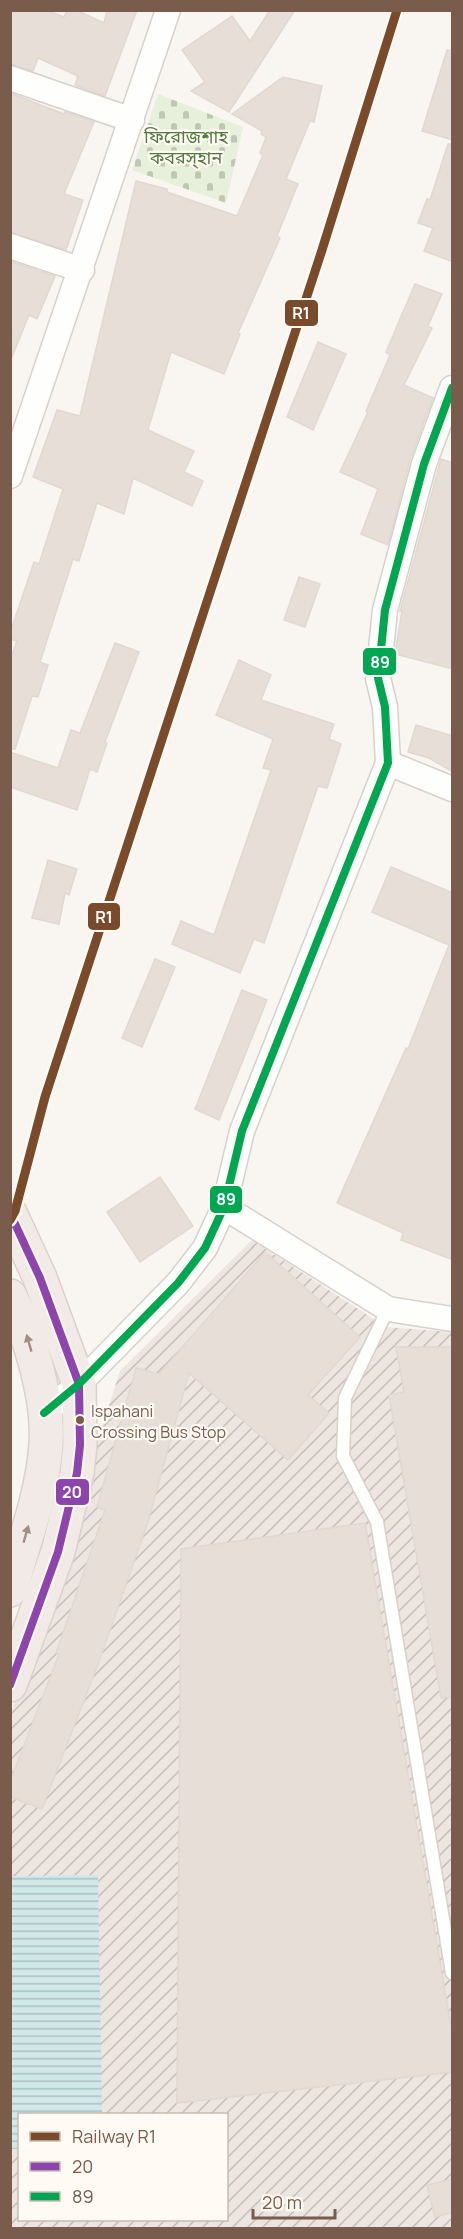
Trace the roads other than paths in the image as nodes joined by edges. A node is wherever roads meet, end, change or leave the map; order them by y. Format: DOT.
graph roads {
  1 [pos="168,10"];
  2 [pos="10,78"];
  3 [pos="132,120"];
  4 [pos="10,246"];
  5 [pos="81,270"];
  6 [pos="453,388"];
  7 [pos="17,434"];
  8 [pos="10,476"];
  9 [pos="388,763"];
  10 [pos="453,789"];
  11 [pos="224,1207"];
  12 [pos="10,1213"];
  13 [pos="10,1296"];
  14 [pos="388,1309"];
  15 [pos="453,1319"];
  16 [pos="79,1384"];
  17 [pos="44,1413"];
  18 [pos="10,1590"];
  19 [pos="10,1685"];
  20 [pos="453,1973"];
  1 -- 3 [label="street"];
  2 -- 3 [label="street"];
  3 -- 5 [label="street"];
  4 -- 5 [label="street"];
  5 -- 7 [label="street"];
  6 -- 9 [label="street"];
  7 -- 8 [label="street"];
  9 -- 10 [label="street"];
  9 -- 11 [label="street"];
  11 -- 14 [label="street"];
  11 -- 16 [label="street"];
  12 -- 16 [label="highway"];
  17 -- 13 [label="highway, one-way"];
  14 -- 15 [label="street"];
  14 -- 20 [label="lane"];
  16 -- 17 [label="street"];
  16 -- 19 [label="highway"];
  18 -- 17 [label="highway, one-way"];
}
